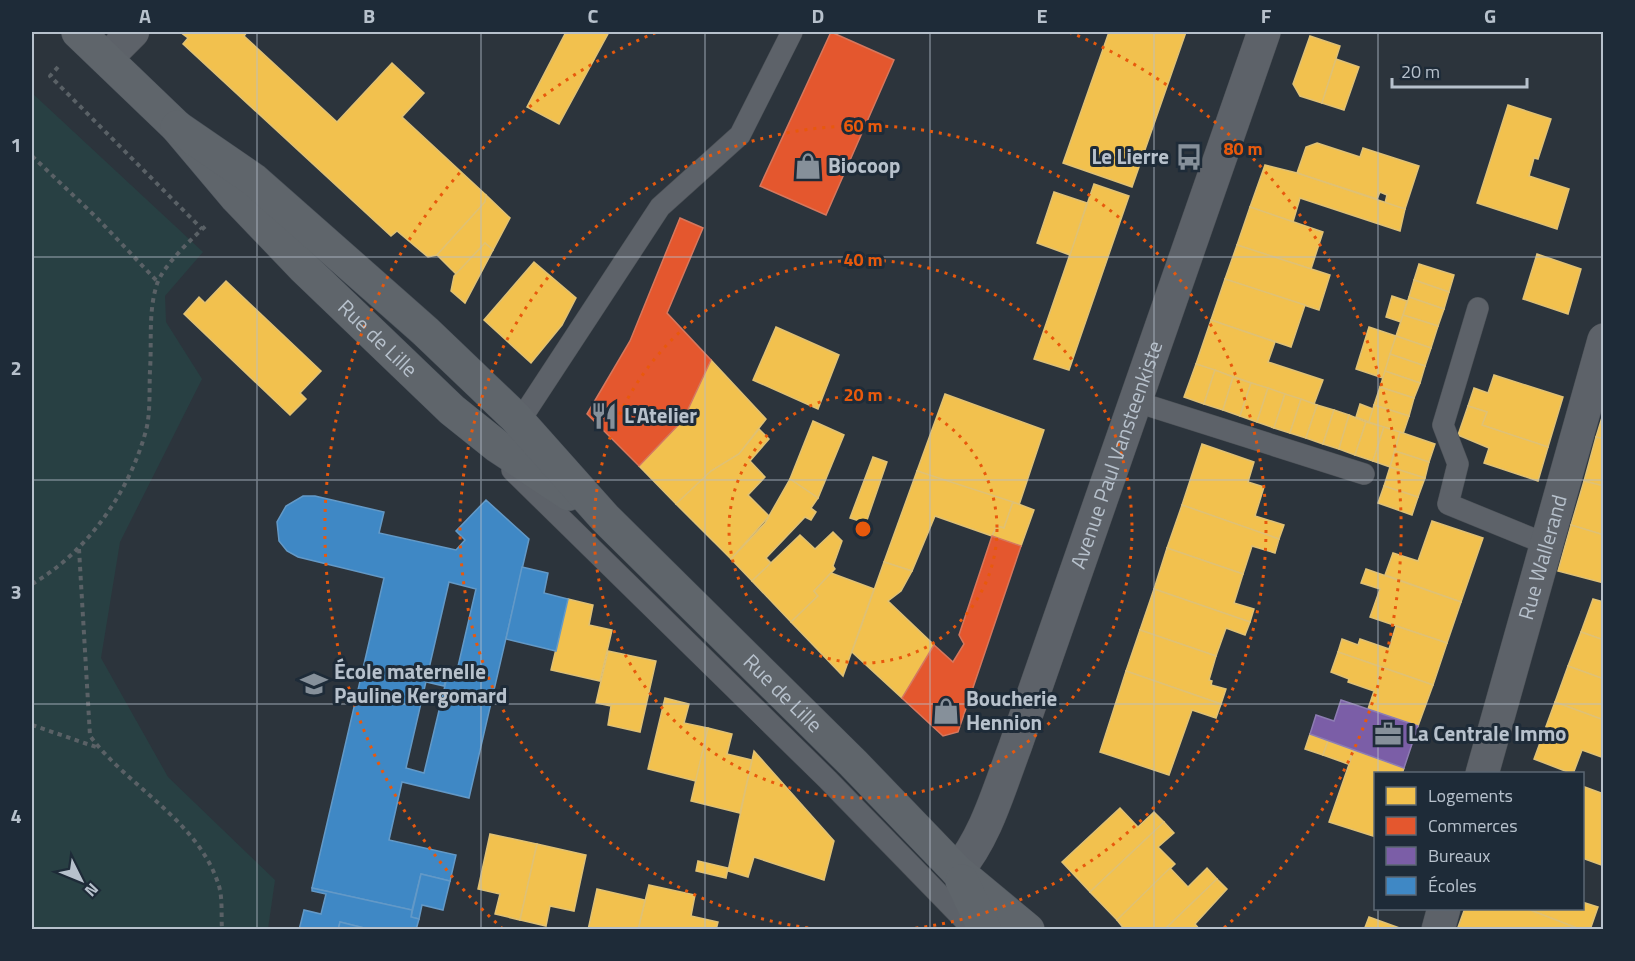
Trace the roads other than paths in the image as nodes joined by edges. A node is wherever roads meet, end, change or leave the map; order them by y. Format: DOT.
graph roads {
  1 [pos="133,32"];
  2 [pos="792,32"];
  3 [pos="1264,32"];
  4 [pos="90,43"];
  5 [pos="177,128"];
  6 [pos="1478,308"];
  7 [pos="1604,340"];
  8 [pos="1137,402"];
  9 [pos="452,410"];
  10 [pos="519,422"];
  11 [pos="1364,474"];
  12 [pos="604,518"];
  13 [pos="1546,544"];
  14 [pos="1483,772"];
  15 [pos="957,871"];
  16 [pos="1444,910"];
  17 [pos="974,930"];
  18 [pos="985,930"];
  19 [pos="1028,930"];
  20 [pos="1438,930"];
  1 -- 4 [label="street"];
  2 -- 10 [label="lane"];
  3 -- 8 [label="street, Avenue Paul Vansteenkiste"];
  4 -- 5 [label="main road, Rue de Lille"];
  5 -- 9 [label="main road, Rue de Lille"];
  5 -- 10 [label="main road, Rue de Lille"];
  6 -- 13 [label="lane"];
  7 -- 13 [label="street, Rue Wallerand"];
  8 -- 11 [label="lane"];
  8 -- 15 [label="street, Avenue Paul Vansteenkiste"];
  9 -- 12 [label="main road, Rue de Lille"];
  9 -- 17 [label="lane"];
  10 -- 12 [label="main road, Rue de Lille"];
  12 -- 15 [label="main road, Rue de Lille"];
  13 -- 14 [label="street, Rue Wallerand"];
  15 -- 18 [label="main road, Rue de Lille"];
  15 -- 19 [label="main road, Rue de Lille"];
  16 -- 20 [label="street"];
}
